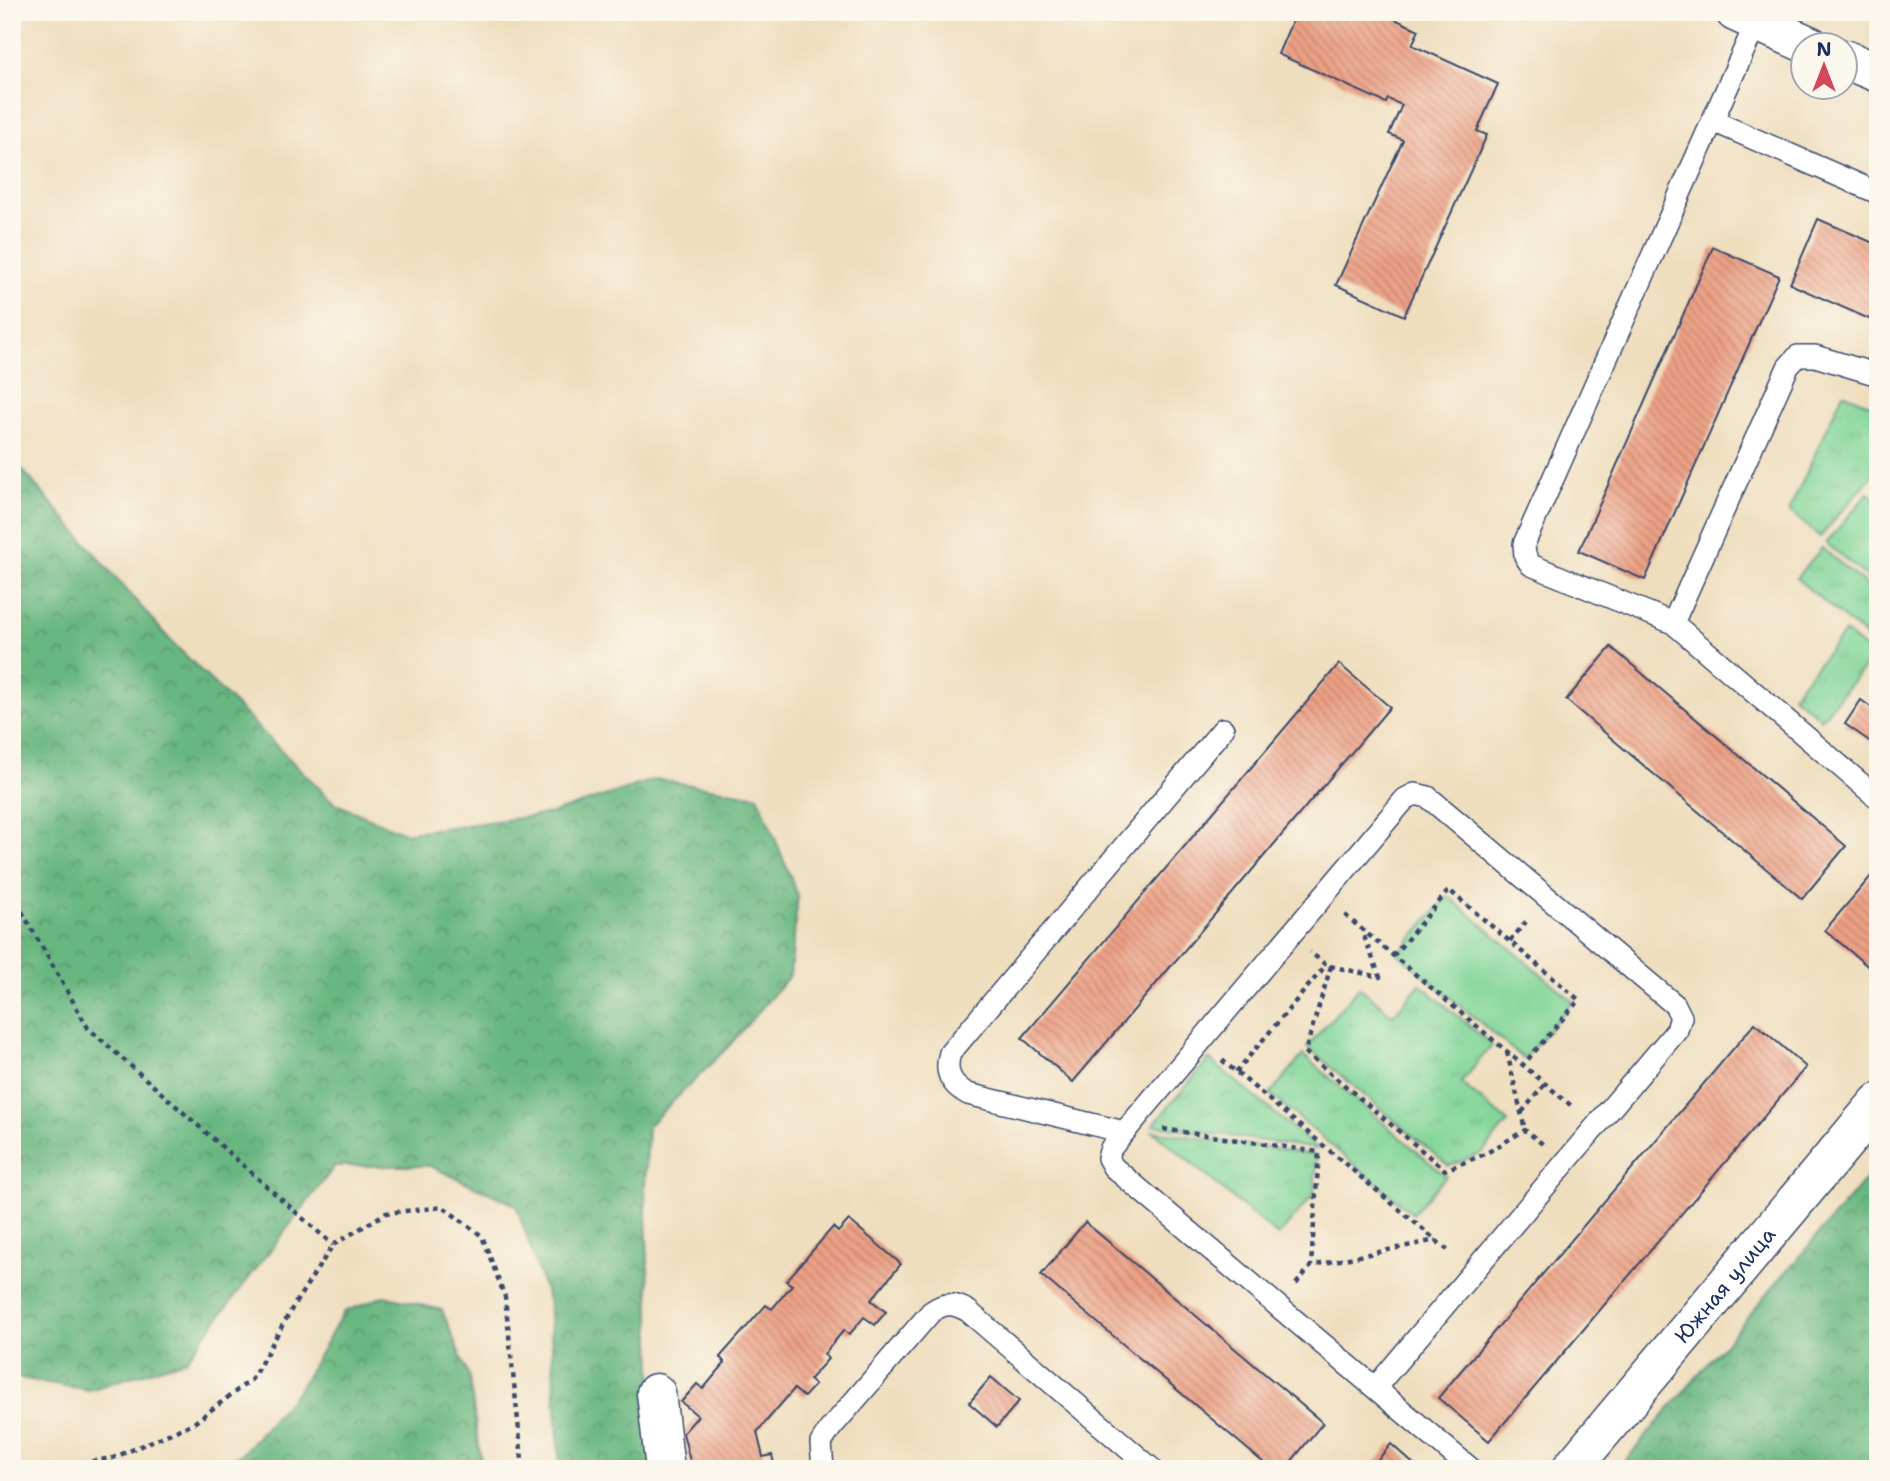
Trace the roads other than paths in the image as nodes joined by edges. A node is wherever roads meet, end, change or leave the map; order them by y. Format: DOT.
graph roads {
  1 [pos="1746,17"];
  2 [pos="1788,36"];
  3 [pos="1858,65"];
  4 [pos="1878,73"];
  5 [pos="1713,121"];
  6 [pos="1878,193"];
  7 [pos="1878,375"];
  8 [pos="1673,624"];
  9 [pos="1223,729"];
  10 [pos="1877,795"];
  11 [pos="1878,1102"];
  12 [pos="1130,1124"];
  13 [pos="1375,1388"];
  14 [pos="656,1393"];
  15 [pos="666,1469"];
  16 [pos="823,1469"];
  17 [pos="1152,1469"];
  18 [pos="1471,1469"];
  19 [pos="1571,1469"];
  1 -- 2 [label="street"];
  1 -- 5 [label="lane"];
  3 -- 4 [label="street"];
  5 -- 6 [label="lane"];
  5 -- 8 [label="lane"];
  7 -- 8 [label="lane"];
  8 -- 10 [label="lane"];
  9 -- 12 [label="lane"];
  11 -- 19 [label="street, Южная улица"];
  12 -- 13 [label="lane"];
  12 -- 13 [label="lane"];
  13 -- 18 [label="lane"];
  14 -- 15 [label="street"];
  16 -- 17 [label="lane"];
}
